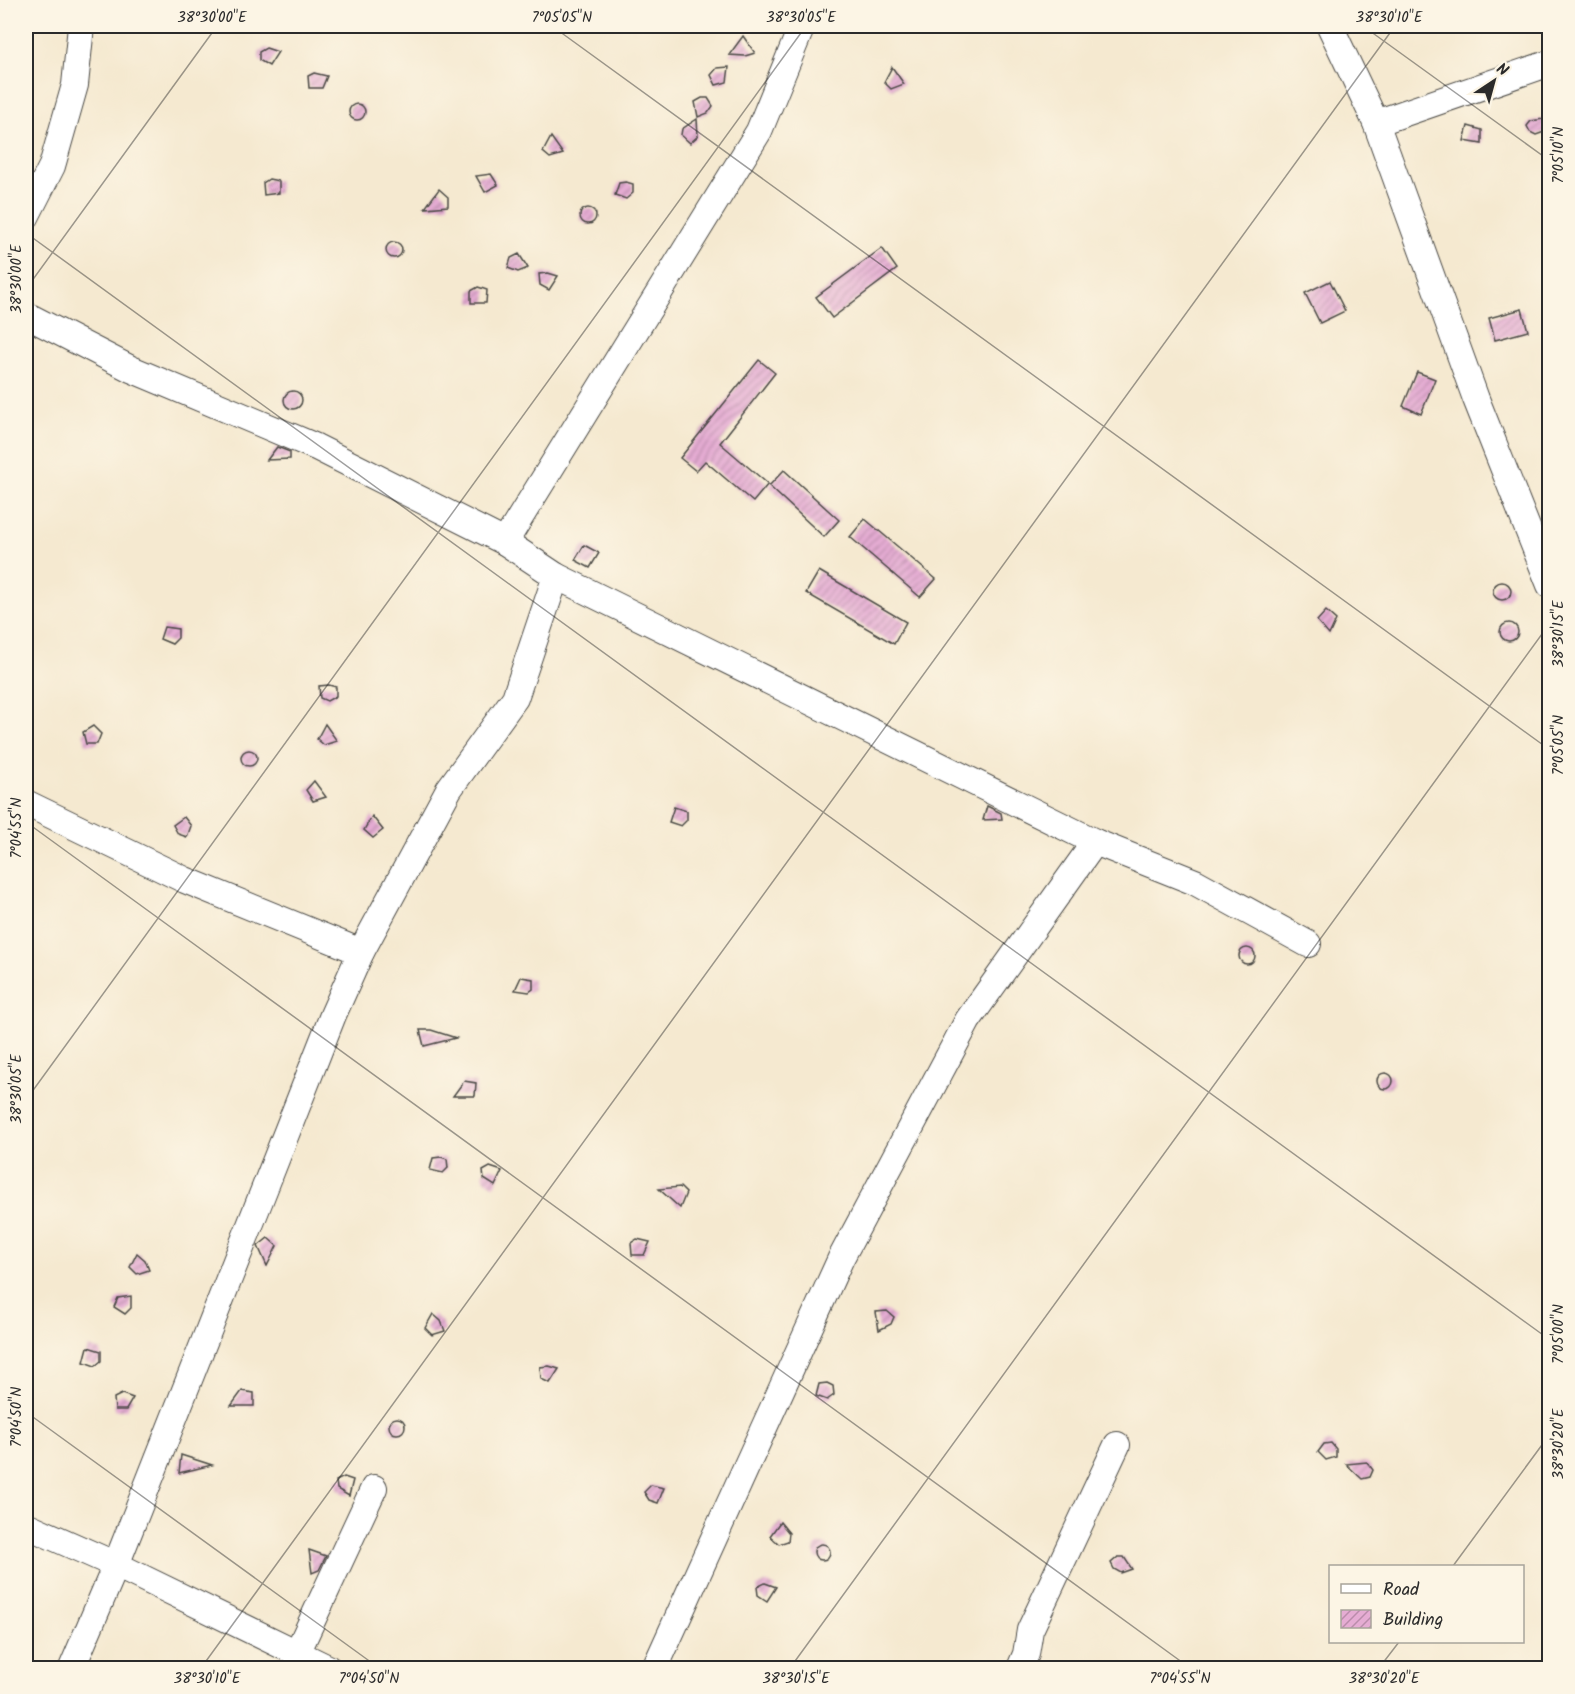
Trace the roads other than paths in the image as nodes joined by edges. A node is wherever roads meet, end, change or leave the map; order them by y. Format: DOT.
graph roads {
  1 [pos="81,26"];
  2 [pos="802,26"];
  3 [pos="1330,26"];
  4 [pos="1550,63"];
  5 [pos="1376,123"];
  6 [pos="26,217"];
  7 [pos="26,315"];
  8 [pos="505,542"];
  9 [pos="556,576"];
  10 [pos="1550,585"];
  11 [pos="26,803"];
  12 [pos="1095,842"];
  13 [pos="1308,944"];
  14 [pos="361,952"];
  15 [pos="1117,1445"];
  16 [pos="374,1488"];
  17 [pos="26,1525"];
  18 [pos="116,1565"];
  19 [pos="313,1663"];
  20 [pos="72,1668"];
  21 [pos="655,1668"];
  22 [pos="1020,1668"];
  1 -- 6 [label="street"];
  2 -- 8 [label="street"];
  3 -- 5 [label="street"];
  4 -- 5 [label="street"];
  5 -- 10 [label="street"];
  7 -- 8 [label="street"];
  8 -- 9 [label="street"];
  9 -- 12 [label="street"];
  9 -- 14 [label="street"];
  11 -- 14 [label="street"];
  12 -- 13 [label="street"];
  12 -- 21 [label="street"];
  14 -- 18 [label="street"];
  15 -- 22 [label="street"];
  16 -- 19 [label="street"];
  17 -- 18 [label="street"];
  18 -- 19 [label="street"];
  18 -- 20 [label="street"];
}
